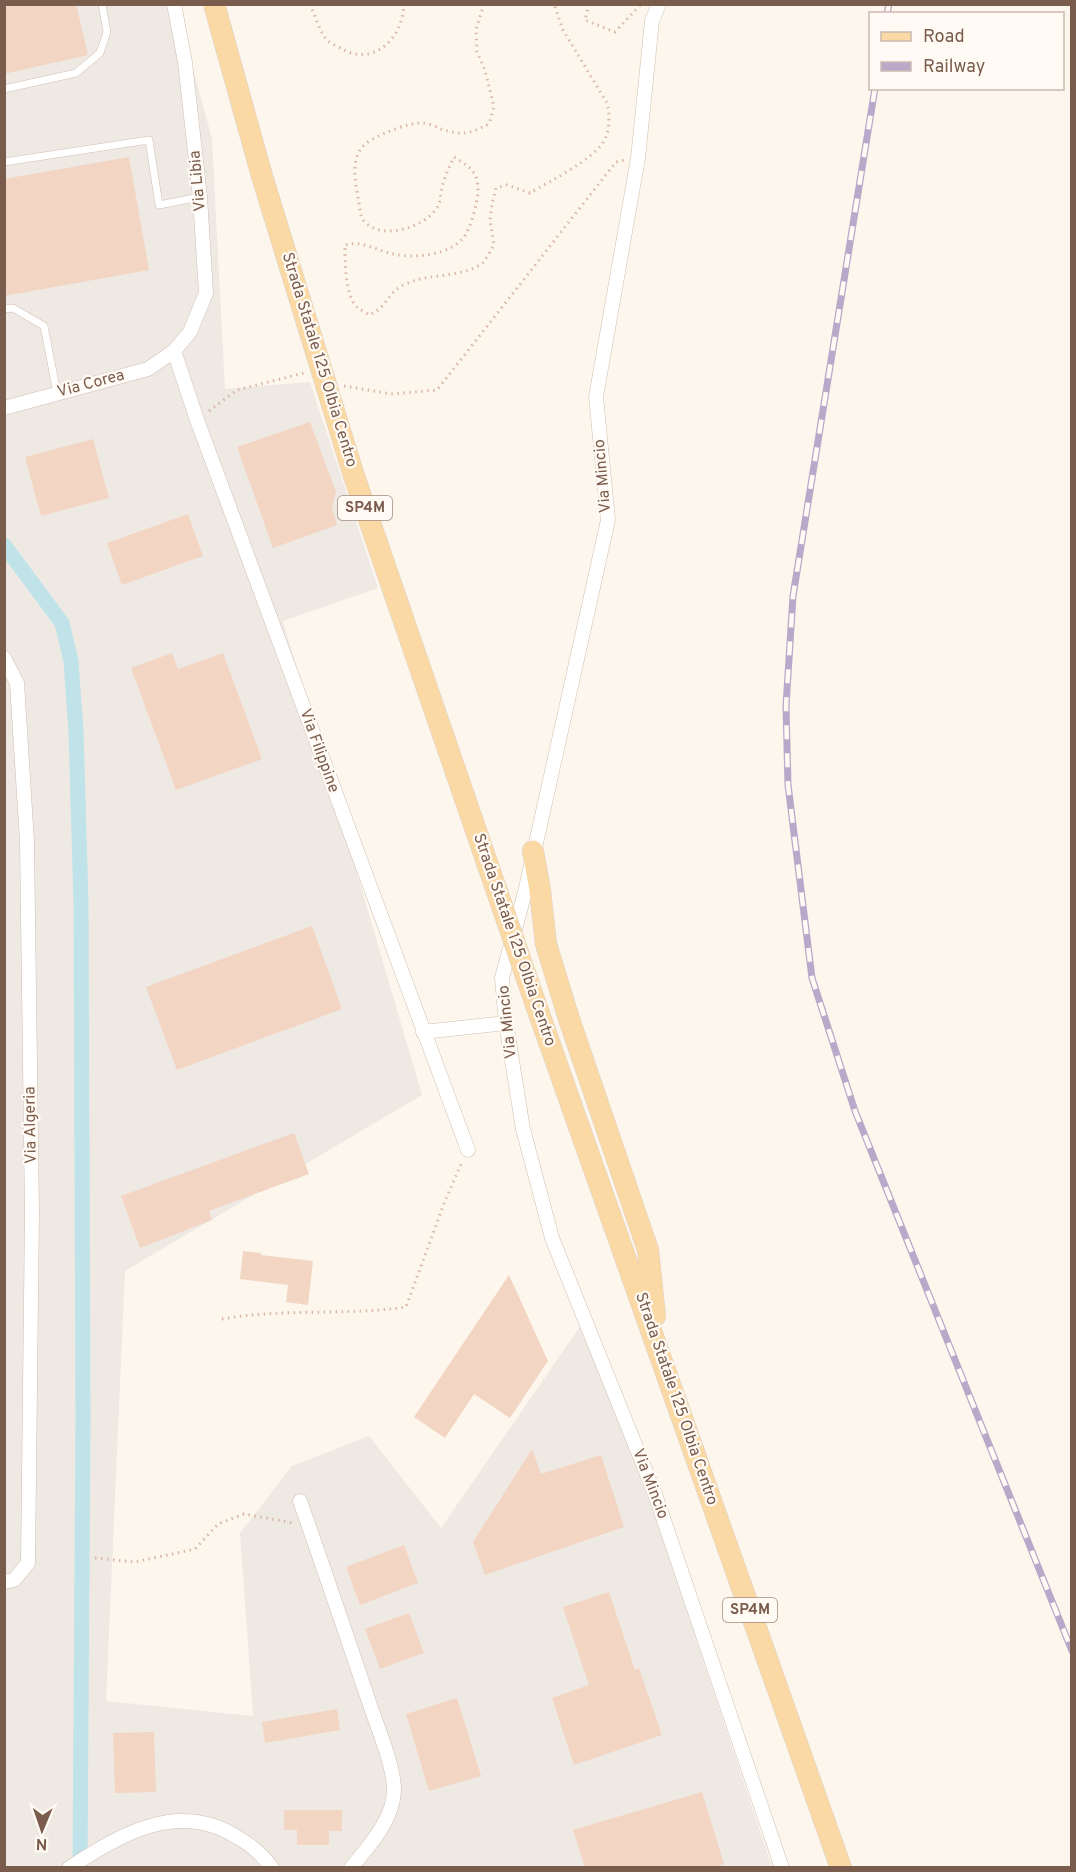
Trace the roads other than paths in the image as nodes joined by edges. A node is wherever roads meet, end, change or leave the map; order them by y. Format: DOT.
graph roads {
  1 [pos="102,4"];
  2 [pos="174,4"];
  3 [pos="214,4"];
  4 [pos="659,4"];
  5 [pos="4,89"];
  6 [pos="4,162"];
  7 [pos="200,197"];
  8 [pos="4,309"];
  9 [pos="174,351"];
  10 [pos="57,393"];
  11 [pos="4,408"];
  12 [pos="4,658"];
  13 [pos="533,851"];
  14 [pos="506,1023"];
  15 [pos="423,1032"];
  16 [pos="468,1150"];
  17 [pos="659,1352"];
  18 [pos="300,1501"];
  19 [pos="4,1582"];
  20 [pos="69,1868"];
  21 [pos="272,1868"];
  22 [pos="351,1868"];
  23 [pos="782,1868"];
  24 [pos="841,1868"];
  1 -- 5 [label="lane"];
  2 -- 7 [label="street, Via Libia"];
  3 -- 17 [label="main road, Strada Statale 125 Olbia Centro / SP4M, bridge"];
  4 -- 13 [label="street, Via Mincio"];
  6 -- 7 [label="lane"];
  7 -- 9 [label="street, Via Libia"];
  8 -- 10 [label="lane"];
  9 -- 10 [label="street, Via Corea"];
  9 -- 15 [label="street, Via Filippine"];
  10 -- 11 [label="street, Via Corea"];
  12 -- 19 [label="street, Via Algeria"];
  13 -- 14 [label="street, Via Mincio"];
  13 -- 17 [label="main road"];
  14 -- 15 [label="street"];
  14 -- 23 [label="street, Via Mincio"];
  15 -- 16 [label="street, Via Filippine"];
  17 -- 24 [label="main road, Strada Statale 125 Olbia Centro / SP4M"];
  18 -- 22 [label="street"];
  20 -- 21 [label="street"];
}
